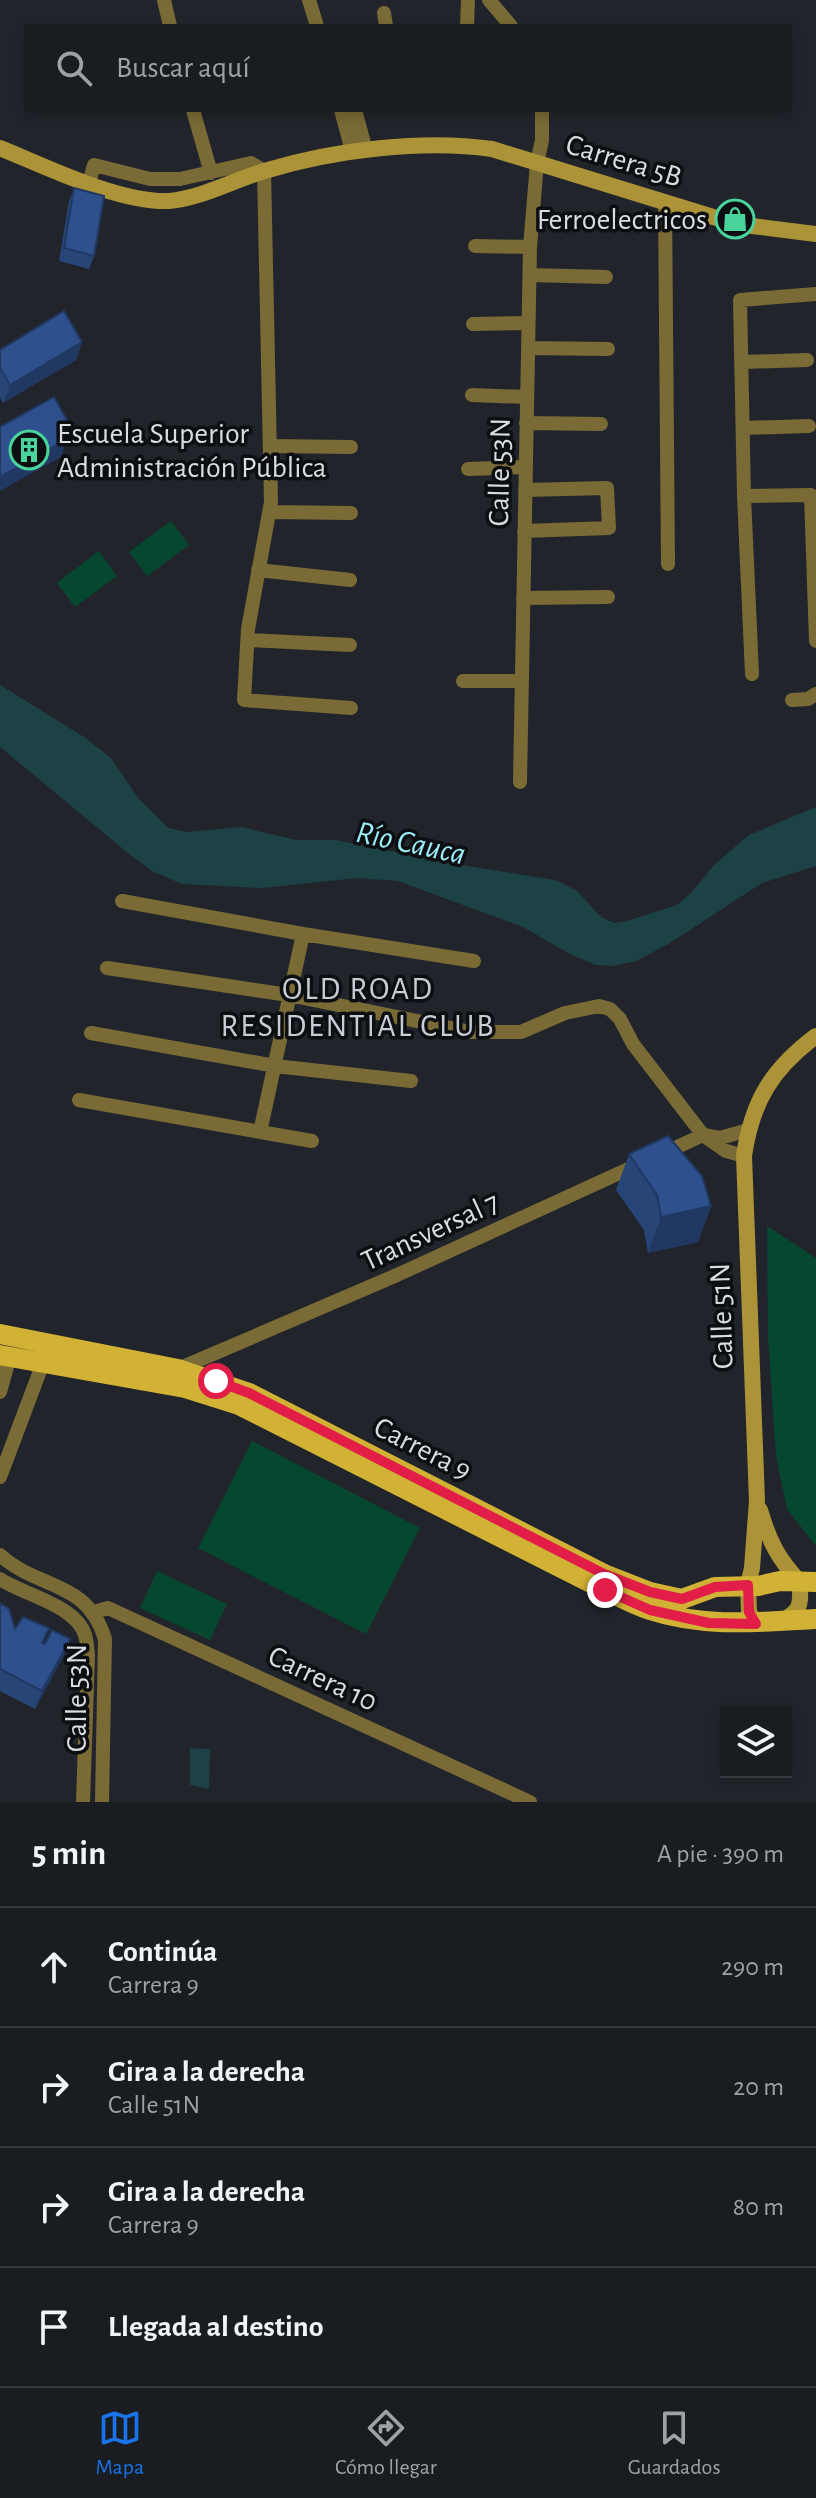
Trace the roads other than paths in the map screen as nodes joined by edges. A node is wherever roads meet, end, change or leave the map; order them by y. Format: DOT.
graph roads {
  1 [pos="164,0"];
  2 [pos="309,0"];
  3 [pos="468,0"];
  4 [pos="489,0"];
  5 [pos="170,24"];
  6 [pos="316,24"];
  7 [pos="467,24"];
  8 [pos="509,24"];
  9 [pos="194,112"];
  10 [pos="342,112"];
  11 [pos="355,112"];
  12 [pos="542,112"];
  13 [pos="0,148"];
  14 [pos="359,150"];
  15 [pos="537,163"];
  16 [pos="264,171"];
  17 [pos="211,173"];
  18 [pos="89,183"];
  19 [pos="665,202"];
  20 [pos="816,234"];
  21 [pos="475,246"];
  22 [pos="530,247"];
  23 [pos="530,275"];
  24 [pos="606,277"];
  25 [pos="816,294"];
  26 [pos="528,323"];
  27 [pos="473,324"];
  28 [pos="528,348"];
  29 [pos="608,349"];
  30 [pos="807,360"];
  31 [pos="742,362"];
  32 [pos="472,395"];
  33 [pos="527,397"];
  34 [pos="526,423"];
  35 [pos="601,424"];
  36 [pos="809,426"];
  37 [pos="743,428"];
  38 [pos="270,446"];
  39 [pos="351,447"];
  40 [pos="525,467"];
  41 [pos="468,469"];
  42 [pos="525,490"];
  43 [pos="744,496"];
  44 [pos="270,512"];
  45 [pos="351,513"];
  46 [pos="524,531"];
  47 [pos="668,564"];
  48 [pos="258,570"];
  49 [pos="350,580"];
  50 [pos="608,597"];
  51 [pos="523,598"];
  52 [pos="248,640"];
  53 [pos="816,641"];
  54 [pos="350,645"];
  55 [pos="752,674"];
  56 [pos="463,681"];
  57 [pos="522,681"];
  58 [pos="816,694"];
  59 [pos="792,700"];
  60 [pos="351,708"];
  61 [pos="520,782"];
  62 [pos="122,901"];
  63 [pos="303,934"];
  64 [pos="474,961"];
  65 [pos="107,968"];
  66 [pos="289,995"];
  67 [pos="91,1033"];
  68 [pos="816,1036"];
  69 [pos="275,1066"];
  70 [pos="411,1081"];
  71 [pos="79,1100"];
  72 [pos="748,1130"];
  73 [pos="260,1132"];
  74 [pos="703,1135"];
  75 [pos="312,1141"];
  76 [pos="744,1156"];
  77 [pos="0,1334"];
  78 [pos="5,1355"];
  79 [pos="43,1363"];
  80 [pos="178,1369"];
  81 [pos="0,1392"];
  82 [pos="0,1477"];
  83 [pos="757,1501"];
  84 [pos="0,1555"];
  85 [pos="782,1563"];
  86 [pos="750,1576"];
  87 [pos="0,1579"];
  88 [pos="808,1582"];
  89 [pos="94,1612"];
  90 [pos="816,1619"];
  91 [pos="782,1621"];
  92 [pos="756,1624"];
  93 [pos="83,1802"];
  94 [pos="102,1802"];
  95 [pos="530,1802"];
  1 -- 5 [label="street"];
  2 -- 6 [label="street"];
  3 -- 7 [label="street"];
  4 -- 8 [label="street"];
  9 -- 17 [label="street"];
  10 -- 14 [label="street"];
  11 -- 14 [label="street"];
  12 -- 15 [label="street, Calle 53N"];
  13 -- 18 [label="main road, Carrera 5B"];
  14 -- 15 [label="main road, Carrera 5B"];
  14 -- 16 [label="main road, Carrera 5B"];
  15 -- 19 [label="main road, Carrera 5B"];
  15 -- 22 [label="street, Calle 53N"];
  16 -- 17 [label="street"];
  16 -- 18 [label="main road, Carrera 5B"];
  16 -- 38 [label="street"];
  17 -- 18 [label="street"];
  19 -- 20 [label="main road, Carrera 5B"];
  19 -- 47 [label="street"];
  21 -- 22 [label="street"];
  22 -- 23 [label="street, Calle 53N"];
  23 -- 24 [label="street"];
  23 -- 26 [label="street, Calle 53N"];
  25 -- 31 [label="street"];
  26 -- 27 [label="street"];
  26 -- 28 [label="street, Calle 53N"];
  28 -- 29 [label="street"];
  28 -- 33 [label="street, Calle 53N"];
  30 -- 31 [label="street"];
  31 -- 37 [label="street"];
  32 -- 33 [label="street"];
  33 -- 34 [label="street, Calle 53N"];
  34 -- 35 [label="street"];
  34 -- 40 [label="street, Calle 53N"];
  36 -- 37 [label="street"];
  37 -- 43 [label="street"];
  38 -- 39 [label="street"];
  38 -- 44 [label="street"];
  40 -- 41 [label="street"];
  40 -- 42 [label="street, Calle 53N"];
  42 -- 46 [label="street, Calle 53N"];
  42 -- 46 [label="street"];
  43 -- 53 [label="street"];
  43 -- 55 [label="street"];
  44 -- 45 [label="street"];
  44 -- 48 [label="street"];
  46 -- 51 [label="street, Calle 53N"];
  48 -- 49 [label="street"];
  48 -- 52 [label="street"];
  50 -- 51 [label="street"];
  51 -- 57 [label="street, Calle 53N"];
  52 -- 54 [label="street"];
  52 -- 60 [label="street"];
  56 -- 57 [label="street"];
  57 -- 61 [label="street, Calle 53N"];
  58 -- 59 [label="street"];
  62 -- 63 [label="street"];
  63 -- 64 [label="street"];
  63 -- 66 [label="street"];
  65 -- 66 [label="street"];
  66 -- 69 [label="street"];
  66 -- 74 [label="street"];
  67 -- 69 [label="street"];
  68 -- 72 [label="main road, Calle 51N"];
  69 -- 70 [label="street"];
  69 -- 73 [label="street"];
  71 -- 73 [label="street"];
  72 -- 74 [label="street, Transversal 7"];
  72 -- 76 [label="main road, Calle 51N"];
  73 -- 75 [label="street"];
  74 -- 76 [label="street"];
  74 -- 80 [label="street, Transversal 7"];
  76 -- 83 [label="main road, Calle 51N"];
  77 -- 80 [label="main road, Carrera 9"];
  78 -- 79 [label="main road, Carrera 9"];
  78 -- 81 [label="street"];
  79 -- 82 [label="street"];
  79 -- 92 [label="main road, Carrera 9"];
  80 -- 86 [label="main road, Carrera 9"];
  83 -- 85 [label="main road, Calle 51N"];
  83 -- 86 [label="main road, Calle 51N"];
  84 -- 89 [label="street, Calle 53N"];
  85 -- 86 [label="main road"];
  85 -- 88 [label="main road, Calle 51N"];
  86 -- 88 [label="main road, Carrera 9"];
  86 -- 92 [label="main road, Calle 51N"];
  87 -- 93 [label="street, Calle 53N"];
  88 -- 91 [label="main road"];
  89 -- 94 [label="street, Calle 53N"];
  89 -- 95 [label="street, Carrera 10"];
  90 -- 91 [label="main road, Carrera 9"];
  91 -- 92 [label="main road, Carrera 9"];
}
